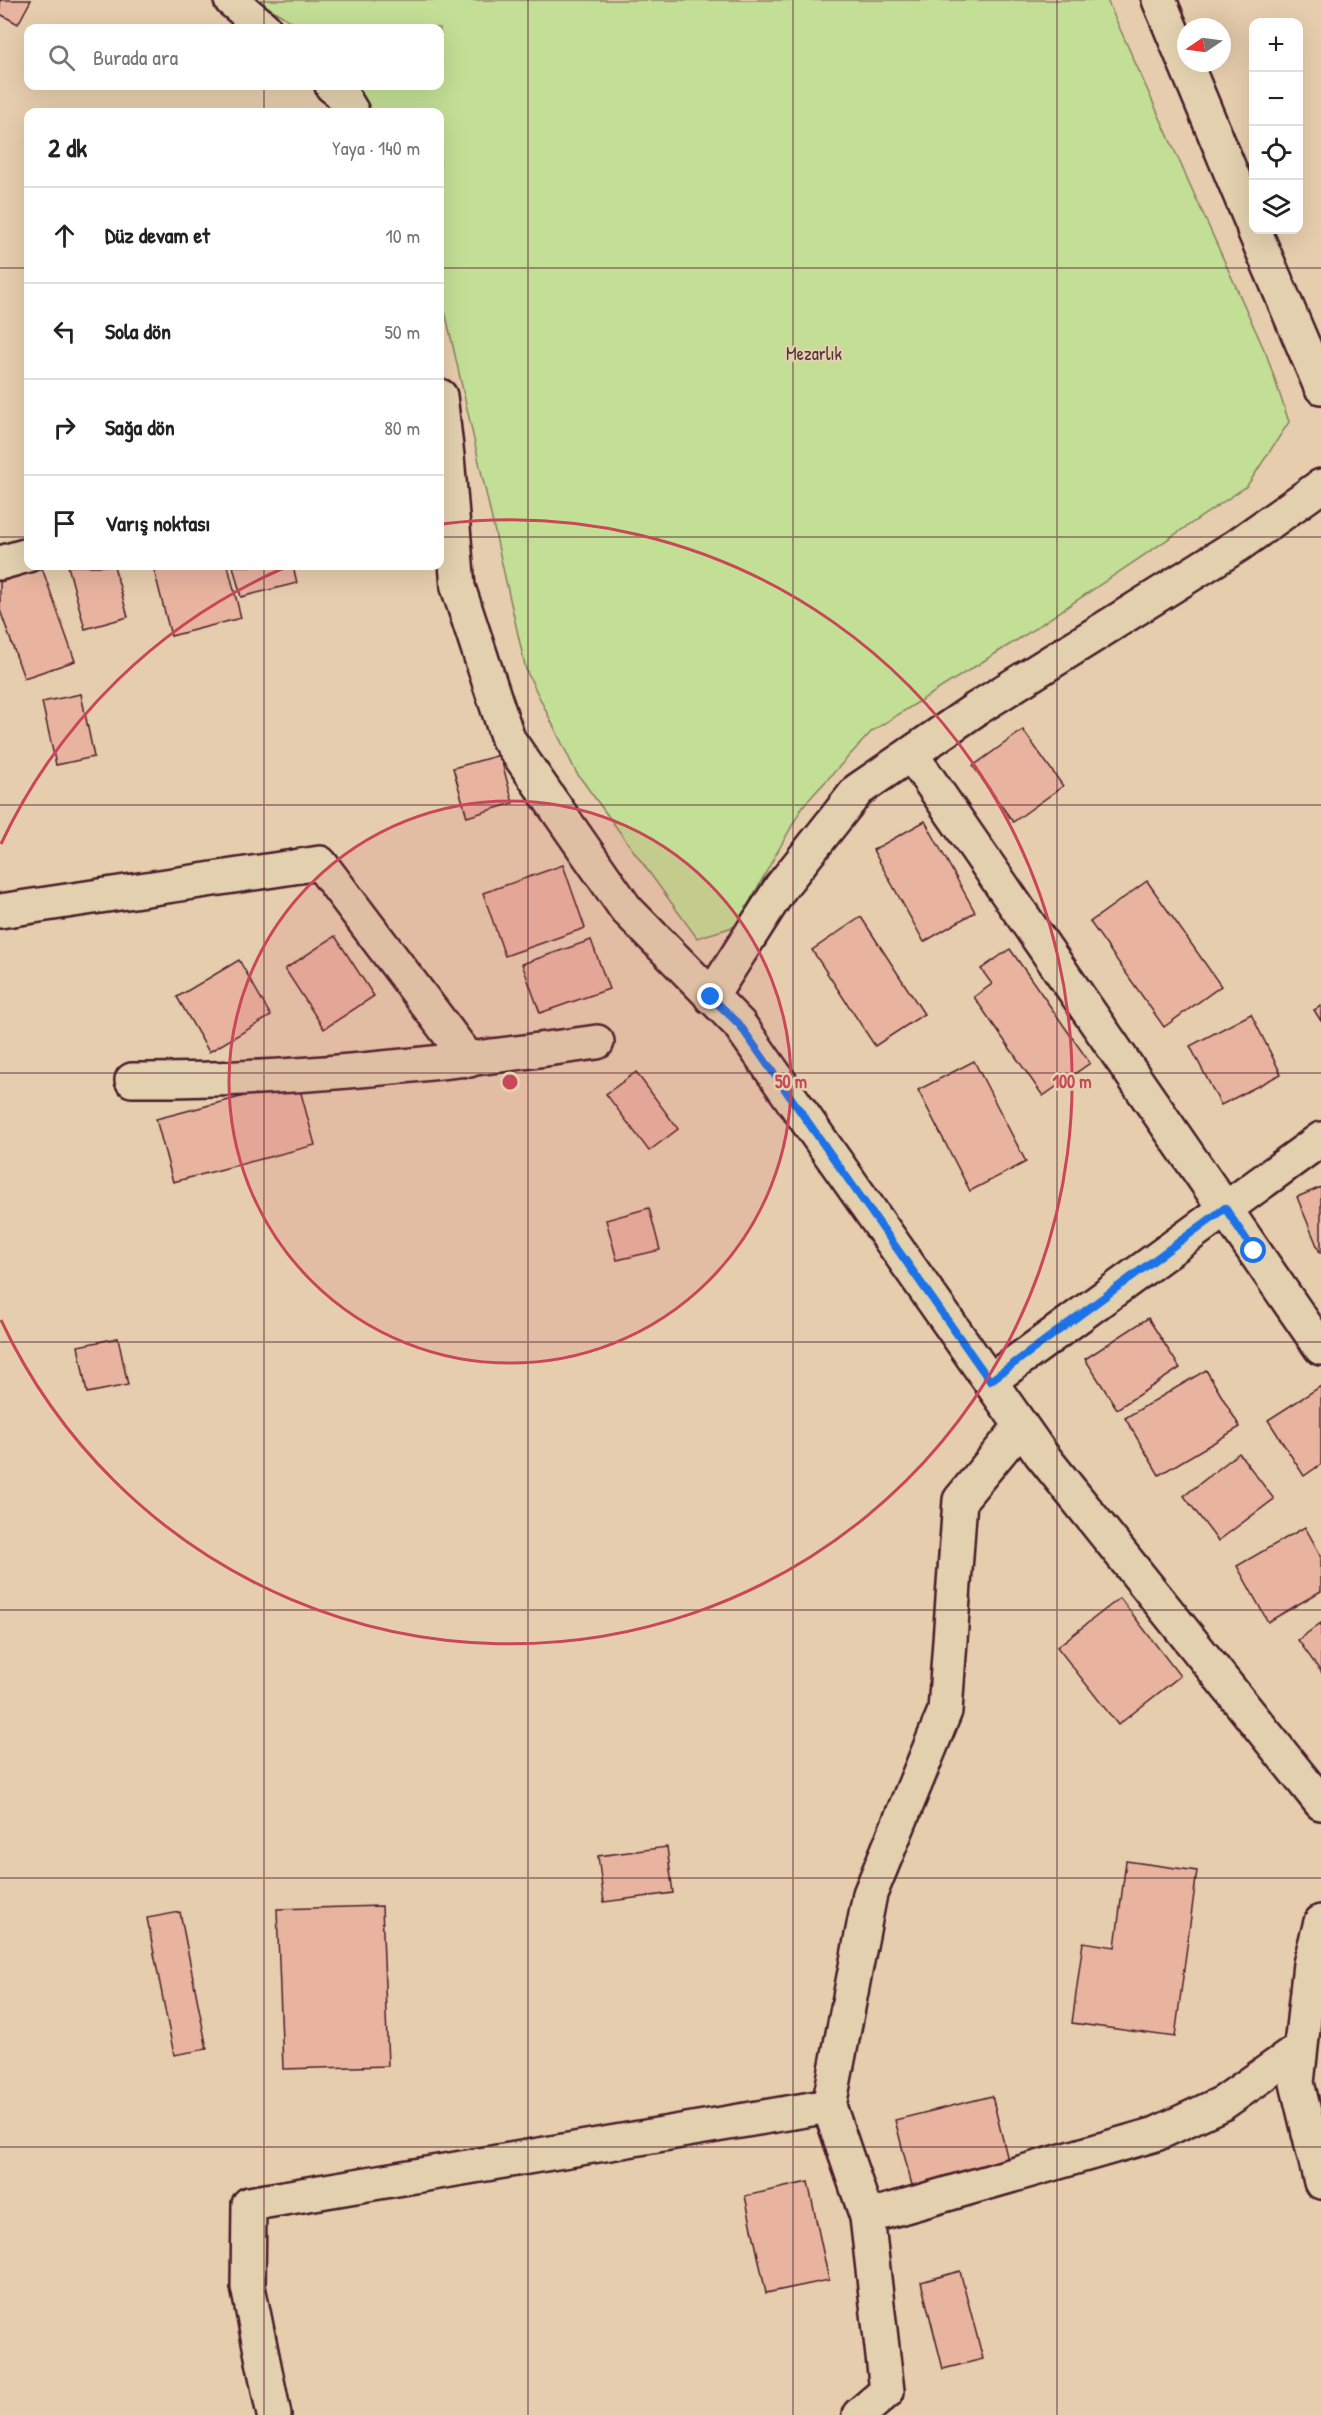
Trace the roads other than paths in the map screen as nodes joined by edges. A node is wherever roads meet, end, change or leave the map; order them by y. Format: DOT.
graph roads {
  1 [pos="231,0"];
  2 [pos="1159,0"];
  3 [pos="259,24"];
  4 [pos="337,90"];
  5 [pos="350,108"];
  6 [pos="1249,217"];
  7 [pos="1256,234"];
  8 [pos="1321,387"];
  9 [pos="444,466"];
  10 [pos="1321,486"];
  11 [pos="24,556"];
  12 [pos="0,563"];
  13 [pos="911,754"];
  14 [pos="0,911"];
  15 [pos="711,997"];
  16 [pos="597,1042"];
  17 [pos="469,1060"];
  18 [pos="132,1080"];
  19 [pos="1321,1139"];
  20 [pos="1225,1208"];
  21 [pos="1321,1348"];
  22 [pos="990,1381"];
  23 [pos="1021,1426"];
  24 [pos="1315,1786"];
  25 [pos="1321,1922"];
  26 [pos="1300,2049"];
  27 [pos="829,2106"];
  28 [pos="1321,2182"];
  29 [pos="867,2217"];
  30 [pos="274,2415"];
  31 [pos="859,2415"];
  1 -- 3 [label="street"];
  2 -- 6 [label="street"];
  4 -- 5 [label="street"];
  7 -- 8 [label="street"];
  9 -- 15 [label="street"];
  10 -- 13 [label="street"];
  11 -- 12 [label="street"];
  13 -- 15 [label="street"];
  13 -- 20 [label="street"];
  14 -- 17 [label="street"];
  15 -- 22 [label="street"];
  16 -- 17 [label="street"];
  17 -- 18 [label="street"];
  19 -- 20 [label="street"];
  20 -- 21 [label="street"];
  20 -- 22 [label="street"];
  22 -- 23 [label="street"];
  23 -- 24 [label="street"];
  23 -- 27 [label="street"];
  25 -- 26 [label="street"];
  26 -- 28 [label="street"];
  26 -- 29 [label="street"];
  27 -- 29 [label="street"];
  27 -- 30 [label="street"];
  29 -- 31 [label="street"];
}
